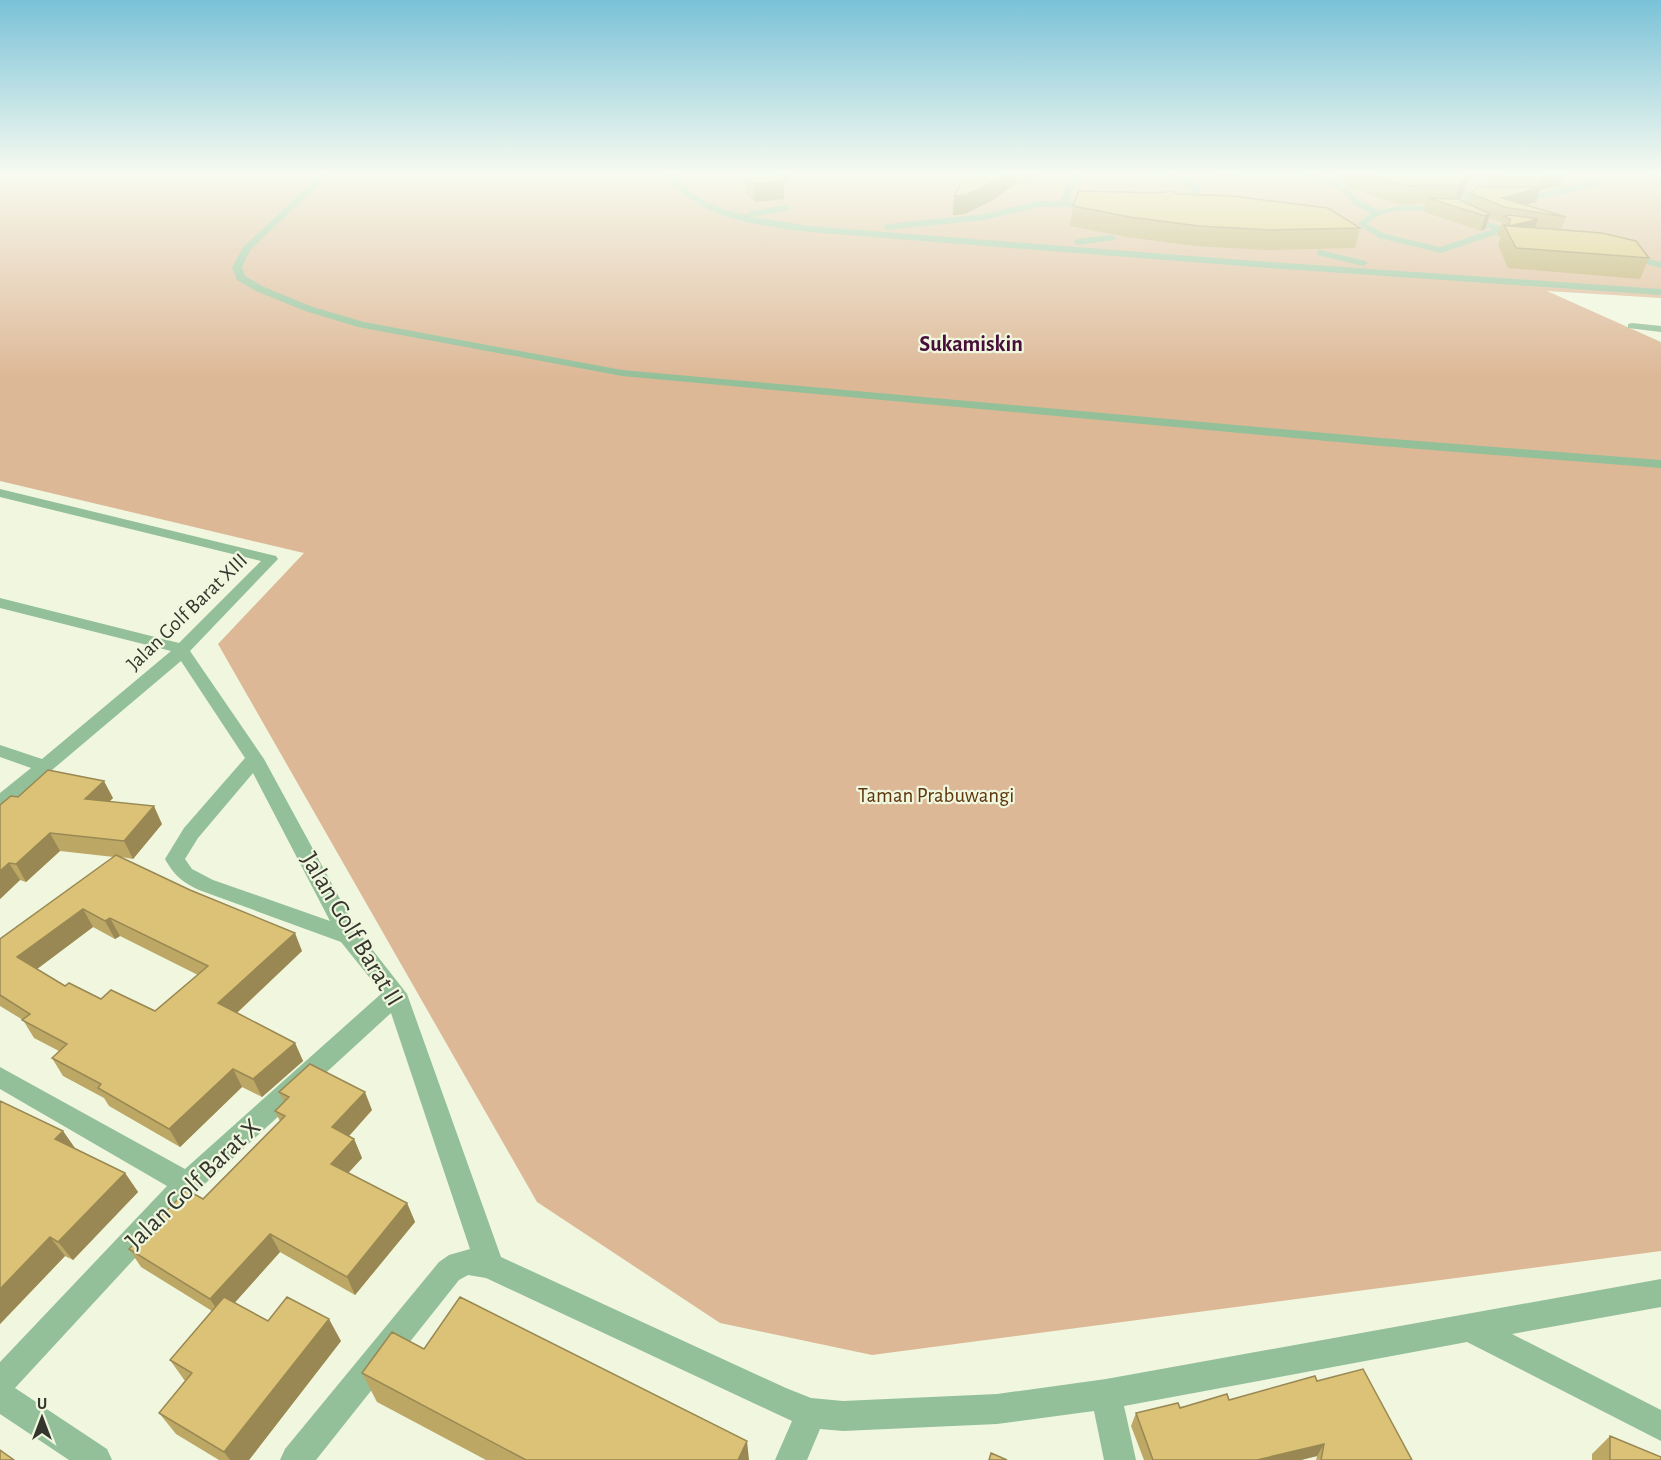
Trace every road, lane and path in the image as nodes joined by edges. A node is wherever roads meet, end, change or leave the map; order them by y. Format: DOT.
graph roads {
  1 [pos="253,242"];
  2 [pos="972,242"];
  3 [pos="1084,242"];
  4 [pos="1408,242"];
  5 [pos="1464,242"];
  6 [pos="1044,248"];
  7 [pos="1320,253"];
  8 [pos="1617,254"];
  9 [pos="1661,265"];
  10 [pos="1399,274"];
  11 [pos="1661,292"];
  12 [pos="1632,326"];
  13 [pos="1661,329"];
  14 [pos="1661,464"];
  15 [pos="1,495"];
  16 [pos="0,603"];
  17 [pos="181,649"];
  18 [pos="0,752"];
  19 [pos="255,759"];
  20 [pos="45,766"];
  21 [pos="0,803"];
  22 [pos="349,936"];
  23 [pos="396,994"];
  24 [pos="4,1086"];
  25 [pos="187,1184"];
  26 [pos="490,1266"];
  27 [pos="1661,1293"];
  28 [pos="1471,1329"];
  29 [pos="0,1383"];
  30 [pos="1106,1394"];
  31 [pos="0,1396"];
  32 [pos="811,1413"];
  33 [pos="1661,1426"];
  34 [pos="96,1460"];
  35 [pos="296,1460"];
  36 [pos="791,1460"];
  37 [pos="1120,1460"];
  1 -- 14 [label="street"];
  2 -- 6 [label="street"];
  3 -- 6 [label="street"];
  4 -- 5 [label="street"];
  6 -- 10 [label="street"];
  7 -- 10 [label="street"];
  8 -- 9 [label="street"];
  10 -- 11 [label="street"];
  12 -- 13 [label="street"];
  15 -- 17 [label="street, Jalan Golf Barat XIII"];
  16 -- 17 [label="street"];
  17 -- 19 [label="street, Jalan Golf Barat II"];
  17 -- 20 [label="street, Jalan Golf Barat XIII"];
  18 -- 20 [label="street"];
  19 -- 22 [label="street, Jalan Golf Barat II"];
  19 -- 22 [label="street"];
  20 -- 21 [label="street, Jalan Golf Barat XIII"];
  22 -- 23 [label="street, Jalan Golf Barat II"];
  23 -- 25 [label="street, Jalan Golf Barat X"];
  23 -- 26 [label="street, Jalan Golf Barat II"];
  24 -- 25 [label="street"];
  25 -- 29 [label="street, Jalan Golf Barat X"];
  26 -- 32 [label="street"];
  26 -- 35 [label="street"];
  27 -- 28 [label="street"];
  28 -- 30 [label="street"];
  28 -- 33 [label="street"];
  30 -- 32 [label="street"];
  30 -- 37 [label="street"];
  31 -- 34 [label="street"];
  32 -- 36 [label="street"];
}
